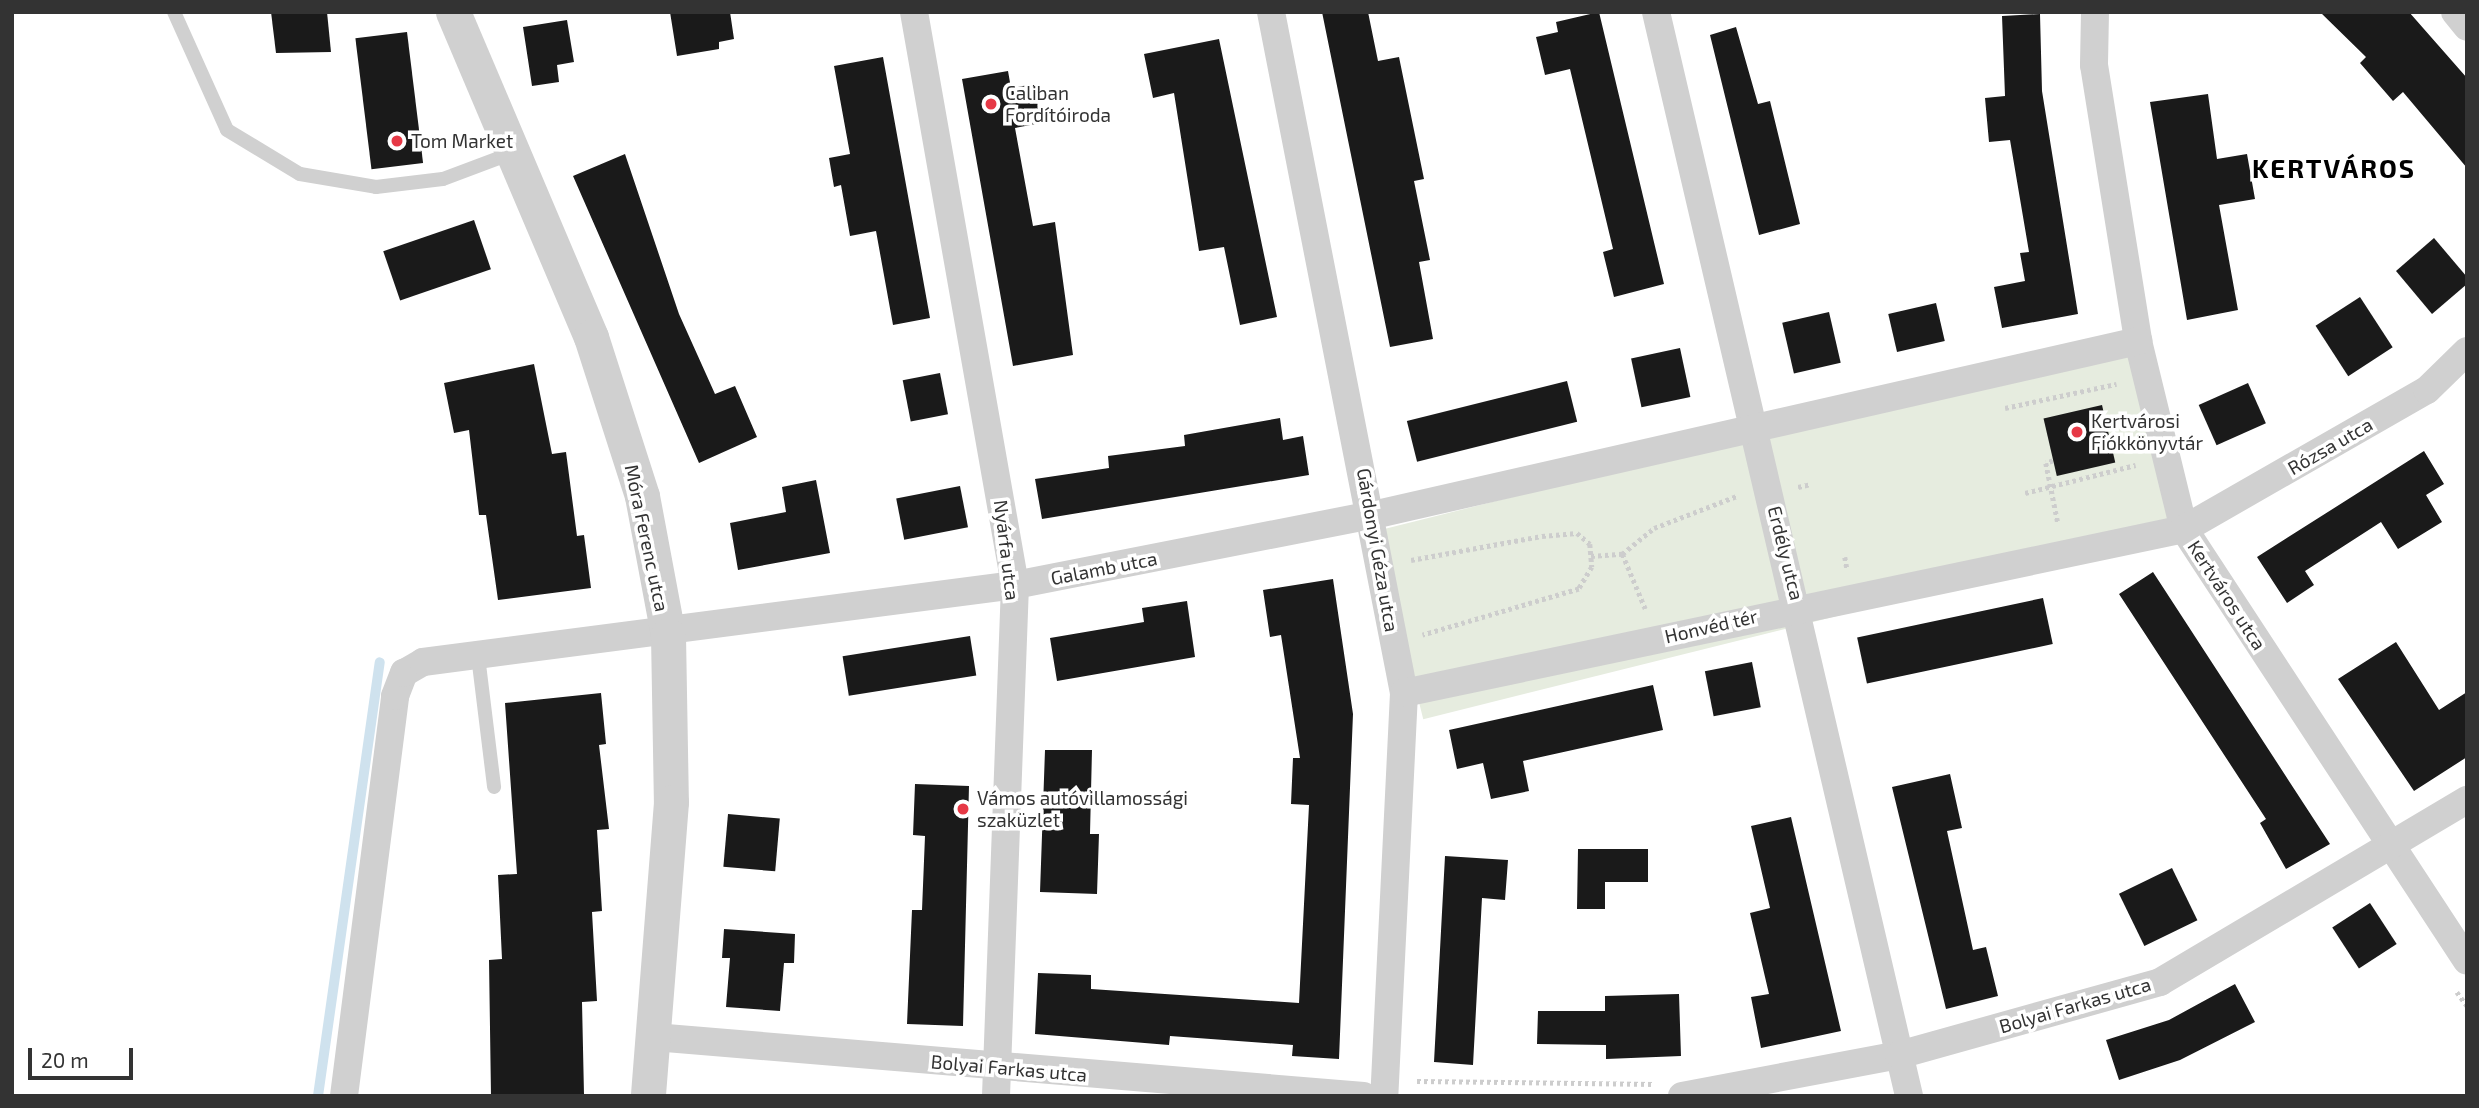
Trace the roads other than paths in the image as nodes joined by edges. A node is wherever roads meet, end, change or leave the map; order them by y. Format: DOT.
graph roads {
  1 [pos="174,12"];
  2 [pos="453,12"];
  3 [pos="914,12"];
  4 [pos="1271,12"];
  5 [pos="1656,12"];
  6 [pos="2095,12"];
  7 [pos="2455,12"];
  8 [pos="2467,27"];
  9 [pos="513,153"];
  10 [pos="2138,341"];
  11 [pos="2467,351"];
  12 [pos="1756,430"];
  13 [pos="1373,515"];
  14 [pos="2184,529"];
  15 [pos="1015,585"];
  16 [pos="1799,607"];
  17 [pos="668,635"];
  18 [pos="478,656"];
  19 [pos="1404,693"];
  20 [pos="494,787"];
  21 [pos="2467,800"];
  22 [pos="2393,848"];
  23 [pos="2467,961"];
  24 [pos="654,1037"];
  25 [pos="1899,1055"];
  26 [pos="997,1082"];
  27 [pos="1674,1089"];
  28 [pos="1377,1090"];
  29 [pos="344,1096"];
  30 [pos="648,1096"];
  31 [pos="1909,1096"];
  1 -- 9 [label="lane"];
  2 -- 9 [label="street, Móra Ferenc utca"];
  3 -- 15 [label="street, Nyárfa utca"];
  4 -- 13 [label="street, Gárdonyi Géza utca"];
  5 -- 12 [label="street, Erdély utca"];
  6 -- 10 [label="street, Kertváros utca"];
  7 -- 8 [label="street"];
  9 -- 17 [label="street, Móra Ferenc utca"];
  10 -- 12 [label="street"];
  10 -- 14 [label="street, Kertváros utca"];
  11 -- 14 [label="street, Rózsa utca"];
  12 -- 13 [label="street"];
  12 -- 16 [label="street, Erdély utca"];
  13 -- 15 [label="street, Galamb utca"];
  13 -- 19 [label="street, Gárdonyi Géza utca"];
  14 -- 16 [label="street, Honvéd tér"];
  14 -- 22 [label="street, Kertváros utca"];
  15 -- 17 [label="street, Galamb utca"];
  15 -- 26 [label="street, Nyárfa utca"];
  16 -- 19 [label="street, Honvéd tér"];
  16 -- 25 [label="street, Erdély utca"];
  17 -- 18 [label="street, Galamb utca"];
  17 -- 24 [label="street, Móra Ferenc utca"];
  18 -- 20 [label="lane"];
  18 -- 29 [label="street, Galamb utca"];
  19 -- 28 [label="street, Gárdonyi Géza utca"];
  21 -- 22 [label="street, Bolyai Farkas utca"];
  22 -- 23 [label="street, Kertváros utca"];
  22 -- 25 [label="street, Bolyai Farkas utca"];
  24 -- 26 [label="street, Bolyai Farkas utca"];
  24 -- 30 [label="street, Móra Ferenc utca"];
  25 -- 27 [label="street, Bolyai Farkas utca"];
  25 -- 31 [label="street, Erdély utca"];
  26 -- 28 [label="street, Bolyai Farkas utca"];
}
